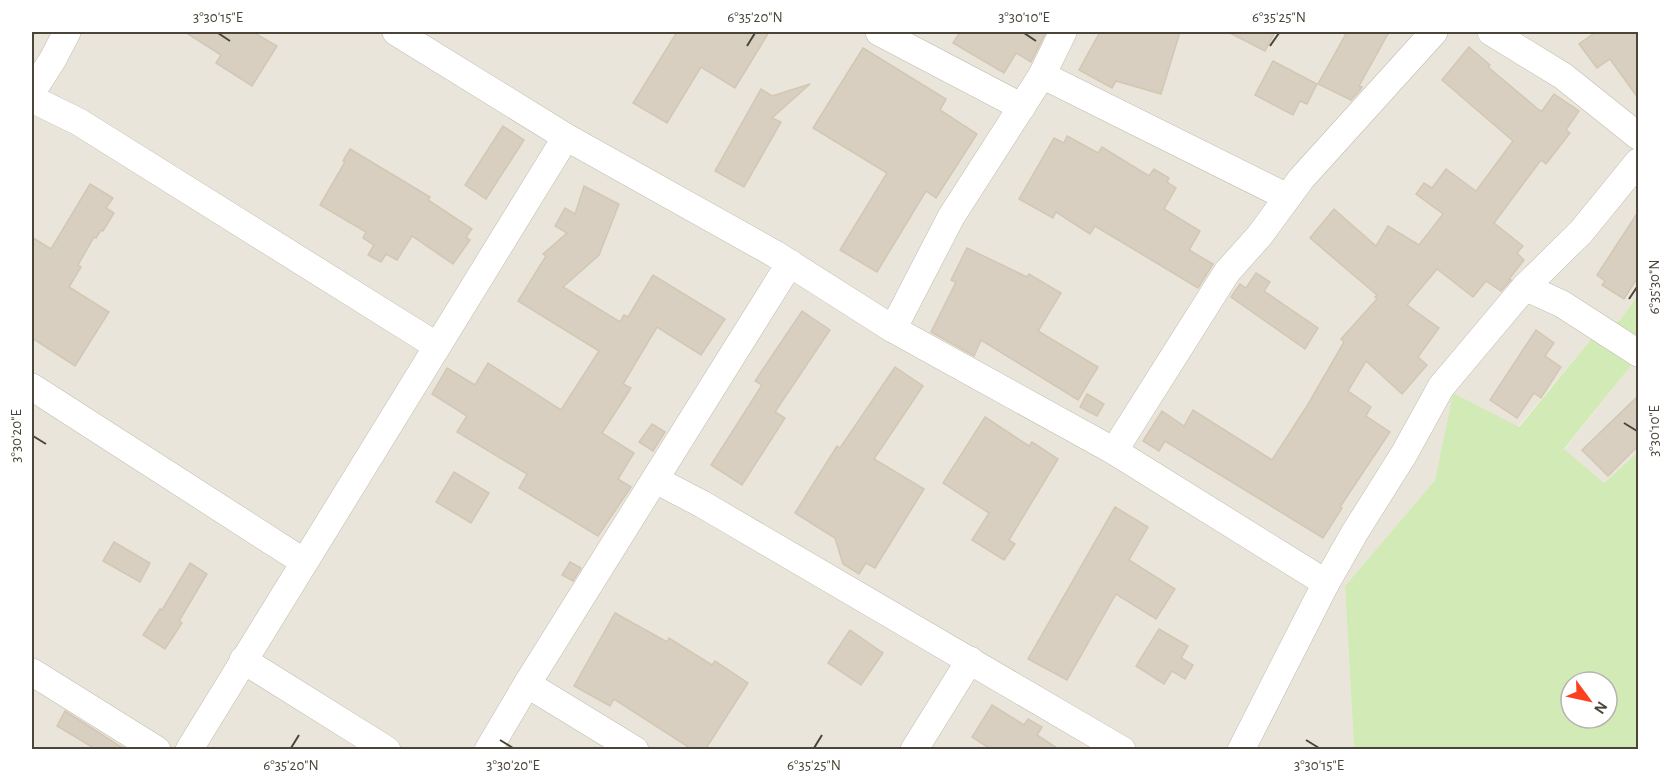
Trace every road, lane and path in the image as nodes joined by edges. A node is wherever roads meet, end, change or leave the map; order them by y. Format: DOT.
graph roads {
  1 [pos="67,32"];
  2 [pos="396,32"];
  3 [pos="879,32"];
  4 [pos="1063,32"];
  5 [pos="1434,32"];
  6 [pos="1491,32"];
  7 [pos="1042,75"];
  8 [pos="32,92"];
  9 [pos="32,99"];
  10 [pos="1022,106"];
  11 [pos="1638,136"];
  12 [pos="566,137"];
  13 [pos="1638,162"];
  14 [pos="1287,197"];
  15 [pos="790,263"];
  16 [pos="1525,287"];
  17 [pos="893,329"];
  18 [pos="437,346"];
  19 [pos="1638,353"];
  20 [pos="32,387"];
  21 [pos="1114,451"];
  22 [pos="656,480"];
  23 [pos="304,562"];
  24 [pos="1326,583"];
  25 [pos="243,660"];
  26 [pos="970,660"];
  27 [pos="32,672"];
  28 [pos="527,684"];
  29 [pos="1255,725"];
  30 [pos="157,750"];
  31 [pos="189,750"];
  32 [pos="387,750"];
  33 [pos="488,750"];
  34 [pos="635,750"];
  35 [pos="914,750"];
  36 [pos="1122,750"];
  37 [pos="1242,750"];
  38 [pos="1268,750"];
  1 -- 8 [label="street"];
  2 -- 12 [label="street"];
  3 -- 10 [label="street"];
  4 -- 7 [label="street"];
  5 -- 14 [label="street"];
  6 -- 11 [label="street"];
  7 -- 10 [label="street"];
  7 -- 14 [label="street"];
  9 -- 18 [label="street"];
  10 -- 17 [label="street"];
  12 -- 15 [label="street"];
  12 -- 18 [label="street"];
  13 -- 16 [label="street"];
  14 -- 21 [label="street"];
  15 -- 17 [label="street"];
  15 -- 22 [label="street"];
  16 -- 19 [label="street"];
  16 -- 24 [label="street"];
  17 -- 21 [label="street"];
  18 -- 23 [label="street"];
  20 -- 23 [label="street"];
  21 -- 24 [label="street"];
  22 -- 26 [label="street"];
  22 -- 28 [label="street"];
  23 -- 25 [label="street"];
  24 -- 29 [label="street"];
  25 -- 31 [label="street"];
  25 -- 32 [label="street"];
  26 -- 35 [label="street"];
  26 -- 36 [label="street"];
  27 -- 30 [label="street"];
  28 -- 33 [label="street"];
  28 -- 34 [label="street"];
  29 -- 37 [label="street"];
  29 -- 38 [label="street"];
}
